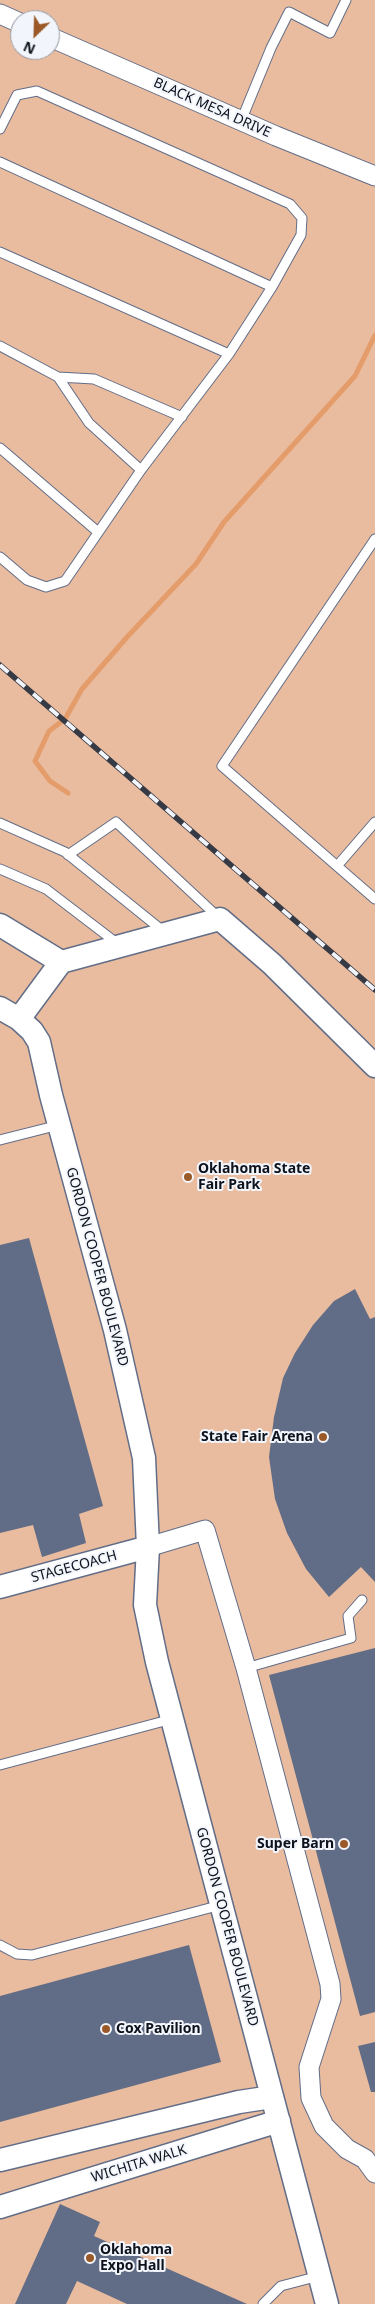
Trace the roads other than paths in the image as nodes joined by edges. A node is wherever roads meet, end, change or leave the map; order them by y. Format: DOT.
graph roads {
  1 [pos="346,0"];
  2 [pos="60,41"];
  3 [pos="241,121"];
  4 [pos="0,129"];
  5 [pos="0,162"];
  6 [pos="375,176"];
  7 [pos="0,252"];
  8 [pos="272,287"];
  9 [pos="0,346"];
  10 [pos="229,354"];
  11 [pos="58,377"];
  12 [pos="182,417"];
  13 [pos="0,448"];
  14 [pos="142,470"];
  15 [pos="98,532"];
  16 [pos="375,539"];
  17 [pos="0,557"];
  18 [pos="375,822"];
  19 [pos="0,823"];
  20 [pos="68,855"];
  21 [pos="337,866"];
  22 [pos="0,868"];
  23 [pos="375,899"];
  24 [pos="220,919"];
  25 [pos="0,925"];
  26 [pos="166,934"];
  27 [pos="120,946"];
  28 [pos="62,962"];
  29 [pos="10,1013"];
  30 [pos="375,1066"];
  31 [pos="59,1125"];
  32 [pos="0,1140"];
  33 [pos="148,1547"];
  34 [pos="0,1587"];
  35 [pos="362,1600"];
  36 [pos="246,1668"];
  37 [pos="172,1719"];
  38 [pos="0,1765"];
  39 [pos="221,1905"];
  40 [pos="0,1945"];
  41 [pos="272,2097"];
  42 [pos="279,2121"];
  43 [pos="0,2160"];
  44 [pos="375,2173"];
  45 [pos="0,2207"];
  46 [pos="319,2276"];
  47 [pos="263,2304"];
  48 [pos="326,2304"];
  1 -- 3 [label="lane"];
  2 -- 3 [label="street, BLACK MESA DRIVE"];
  3 -- 6 [label="street, BLACK MESA DRIVE"];
  4 -- 8 [label="lane"];
  5 -- 8 [label="lane"];
  7 -- 10 [label="lane"];
  8 -- 10 [label="lane"];
  9 -- 11 [label="lane"];
  10 -- 12 [label="lane"];
  11 -- 12 [label="lane"];
  11 -- 14 [label="lane"];
  12 -- 14 [label="lane"];
  13 -- 15 [label="lane"];
  14 -- 15 [label="lane"];
  15 -- 17 [label="lane"];
  16 -- 21 [label="lane"];
  18 -- 21 [label="lane"];
  19 -- 20 [label="lane"];
  20 -- 24 [label="lane"];
  20 -- 26 [label="lane"];
  21 -- 23 [label="lane"];
  22 -- 27 [label="lane"];
  24 -- 26 [label="street"];
  24 -- 30 [label="street"];
  25 -- 28 [label="street"];
  26 -- 27 [label="street"];
  27 -- 28 [label="street"];
  28 -- 29 [label="street"];
  29 -- 31 [label="street, GORDON COOPER BOULEVARD"];
  31 -- 32 [label="lane"];
  31 -- 33 [label="street, GORDON COOPER BOULEVARD"];
  33 -- 34 [label="street, STAGECOACH"];
  33 -- 36 [label="street"];
  33 -- 37 [label="street, GORDON COOPER BOULEVARD"];
  35 -- 36 [label="lane"];
  36 -- 44 [label="street"];
  37 -- 38 [label="lane"];
  37 -- 39 [label="street, GORDON COOPER BOULEVARD"];
  39 -- 40 [label="lane"];
  39 -- 41 [label="street, GORDON COOPER BOULEVARD"];
  41 -- 42 [label="street, GORDON COOPER BOULEVARD"];
  41 -- 43 [label="street"];
  42 -- 45 [label="street, WICHITA WALK"];
  42 -- 46 [label="street, GORDON COOPER BOULEVARD"];
  46 -- 47 [label="lane"];
  46 -- 48 [label="street, GORDON COOPER BOULEVARD"];
}
